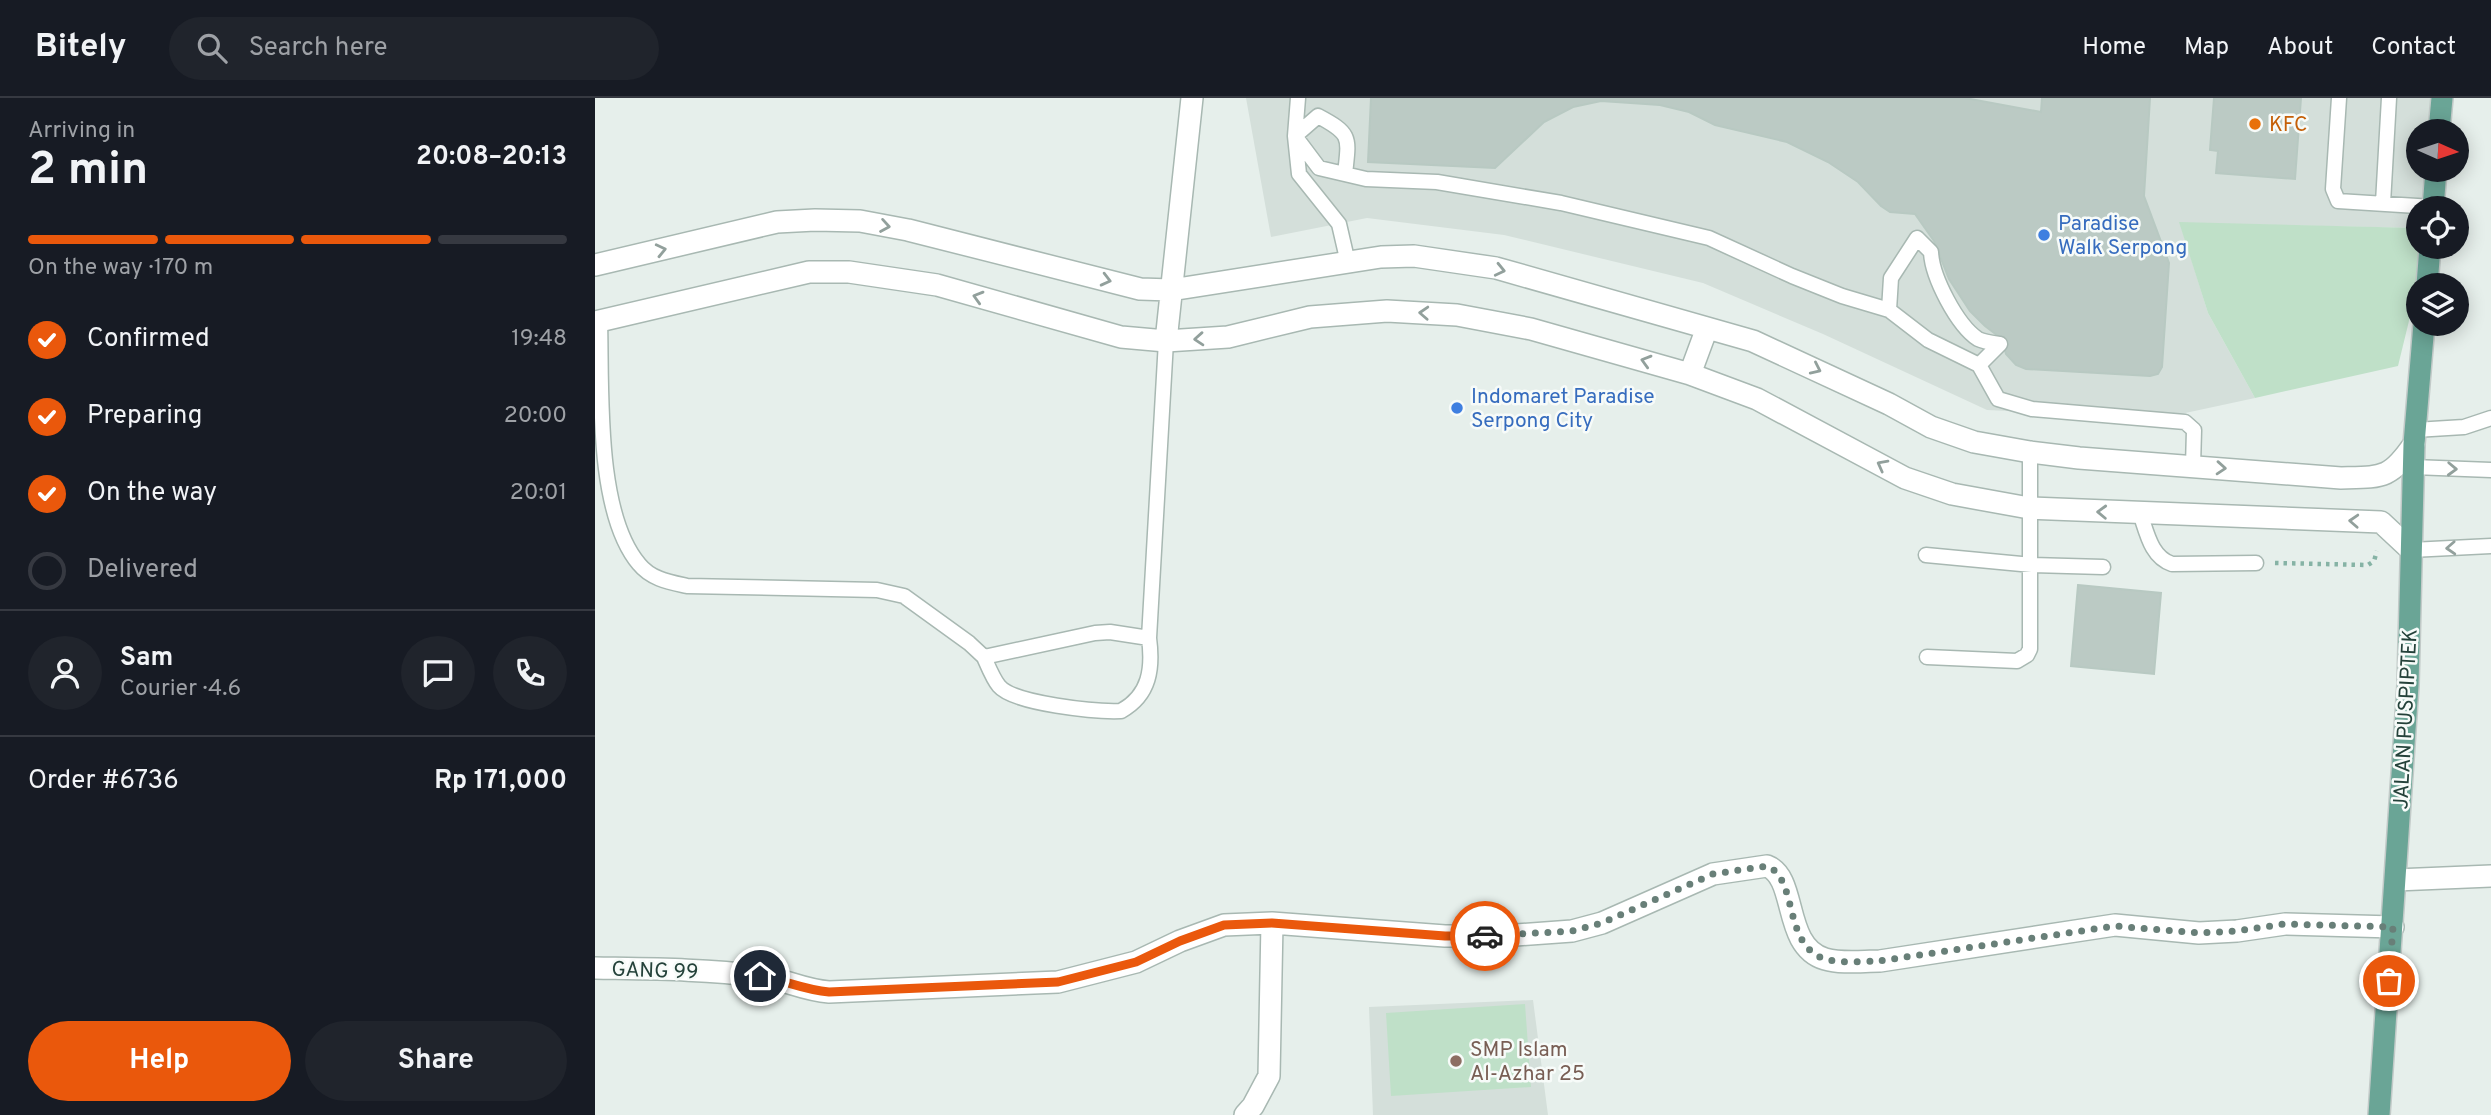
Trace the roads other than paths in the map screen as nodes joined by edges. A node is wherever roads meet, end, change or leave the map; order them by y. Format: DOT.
graph roads {
  1 [pos="1192,98"];
  2 [pos="1298,98"];
  3 [pos="2339,98"];
  4 [pos="2389,98"];
  5 [pos="2442,98"];
  6 [pos="2440,119"];
  7 [pos="1296,136"];
  8 [pos="1345,174"];
  9 [pos="2383,204"];
  10 [pos="2406,205"];
  11 [pos="1348,263"];
  12 [pos="595,265"];
  13 [pos="1171,290"];
  14 [pos="1889,310"];
  15 [pos="598,321"];
  16 [pos="1707,328"];
  17 [pos="2423,336"];
  18 [pos="1166,341"];
  19 [pos="1979,365"];
  20 [pos="1691,374"];
  21 [pos="2491,418"];
  22 [pos="2415,437"];
  23 [pos="2030,452"];
  24 [pos="2193,466"];
  25 [pos="2413,467"];
  26 [pos="2491,470"];
  27 [pos="2029,508"];
  28 [pos="2140,513"];
  29 [pos="2491,546"];
  30 [pos="2411,550"];
  31 [pos="1926,555"];
  32 [pos="2256,563"];
  33 [pos="2032,565"];
  34 [pos="2103,567"];
  35 [pos="1149,638"];
  36 [pos="984,657"];
  37 [pos="1927,657"];
  38 [pos="2491,876"];
  39 [pos="2396,880"];
  40 [pos="1272,923"];
  41 [pos="2393,927"];
  42 [pos="595,968"];
  43 [pos="1245,1115"];
  44 [pos="2379,1115"];
  1 -- 13 [label="street"];
  2 -- 7 [label="lane"];
  3 -- 9 [label="lane"];
  4 -- 9 [label="lane"];
  5 -- 6 [label="main road"];
  7 -- 8 [label="lane"];
  7 -- 8 [label="lane"];
  7 -- 11 [label="lane"];
  8 -- 14 [label="lane"];
  9 -- 10 [label="lane"];
  11 -- 13 [label="street"];
  11 -- 16 [label="street, one-way"];
  12 -- 13 [label="street, one-way"];
  13 -- 18 [label="street"];
  14 -- 19 [label="lane"];
  14 -- 19 [label="lane"];
  18 -- 15 [label="street, one-way"];
  15 -- 36 [label="lane"];
  16 -- 20 [label="street"];
  16 -- 23 [label="street, one-way"];
  17 -- 22 [label="main road, JALAN PUSPIPTEK"];
  20 -- 18 [label="street, one-way"];
  18 -- 35 [label="lane"];
  19 -- 24 [label="lane"];
  27 -- 20 [label="street, one-way"];
  21 -- 22 [label="lane"];
  24 -- 22 [label="street, one-way"];
  22 -- 25 [label="main road, JALAN PUSPIPTEK"];
  23 -- 24 [label="street"];
  23 -- 27 [label="lane"];
  25 -- 26 [label="lane, one-way"];
  25 -- 30 [label="main road, JALAN PUSPIPTEK"];
  28 -- 27 [label="street, one-way"];
  27 -- 33 [label="lane"];
  30 -- 28 [label="street, one-way"];
  28 -- 32 [label="lane"];
  29 -- 30 [label="lane, one-way"];
  30 -- 39 [label="main road, JALAN PUSPIPTEK"];
  31 -- 33 [label="lane"];
  33 -- 34 [label="lane"];
  33 -- 37 [label="lane"];
  35 -- 36 [label="lane"];
  35 -- 36 [label="lane"];
  38 -- 39 [label="street"];
  39 -- 41 [label="main road, JALAN PUSPIPTEK"];
  40 -- 41 [label="street, GANG 99"];
  40 -- 42 [label="street, GANG 99"];
  40 -- 43 [label="street"];
  41 -- 44 [label="main road, JALAN PUSPIPTEK"];
}
